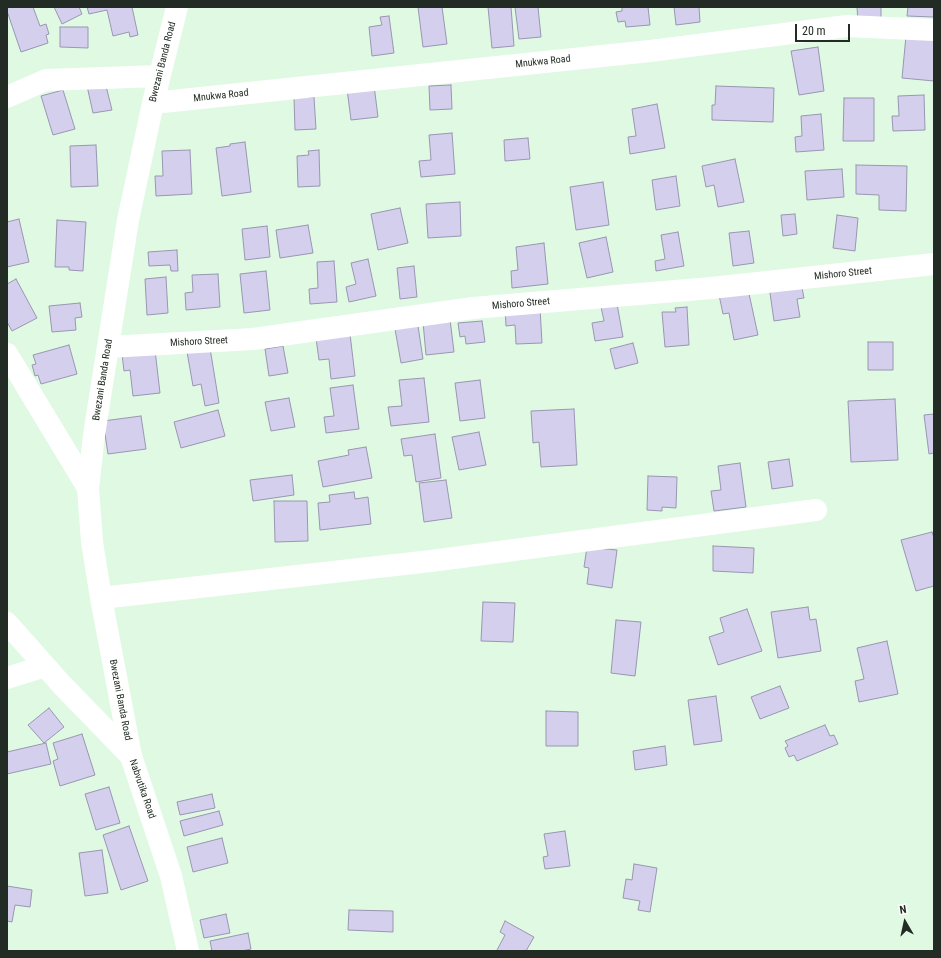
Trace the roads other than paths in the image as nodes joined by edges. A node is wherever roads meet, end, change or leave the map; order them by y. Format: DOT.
graph roads {
  1 [pos="177,7"];
  2 [pos="934,30"];
  3 [pos="159,76"];
  4 [pos="7,97"];
  5 [pos="153,103"];
  6 [pos="934,264"];
  7 [pos="108,347"];
  8 [pos="7,354"];
  9 [pos="88,488"];
  10 [pos="816,510"];
  11 [pos="100,598"];
  12 [pos="7,623"];
  13 [pos="45,666"];
  14 [pos="7,678"];
  15 [pos="131,756"];
  16 [pos="188,951"];
  1 -- 3 [label="street, Bwezani Banda Road"];
  2 -- 5 [label="street, Mnukwa Road"];
  3 -- 4 [label="street"];
  3 -- 5 [label="street, Bwezani Banda Road"];
  5 -- 7 [label="street, Bwezani Banda Road"];
  6 -- 7 [label="street, Mishoro Street"];
  7 -- 9 [label="street, Bwezani Banda Road"];
  8 -- 9 [label="street"];
  9 -- 11 [label="street, Bwezani Banda Road"];
  10 -- 11 [label="street"];
  11 -- 15 [label="street, Bwezani Banda Road"];
  12 -- 13 [label="street, Nabvutika Road"];
  13 -- 14 [label="street"];
  13 -- 15 [label="street, Nabvutika Road"];
  15 -- 16 [label="street, Nabvutika Road"];
}
